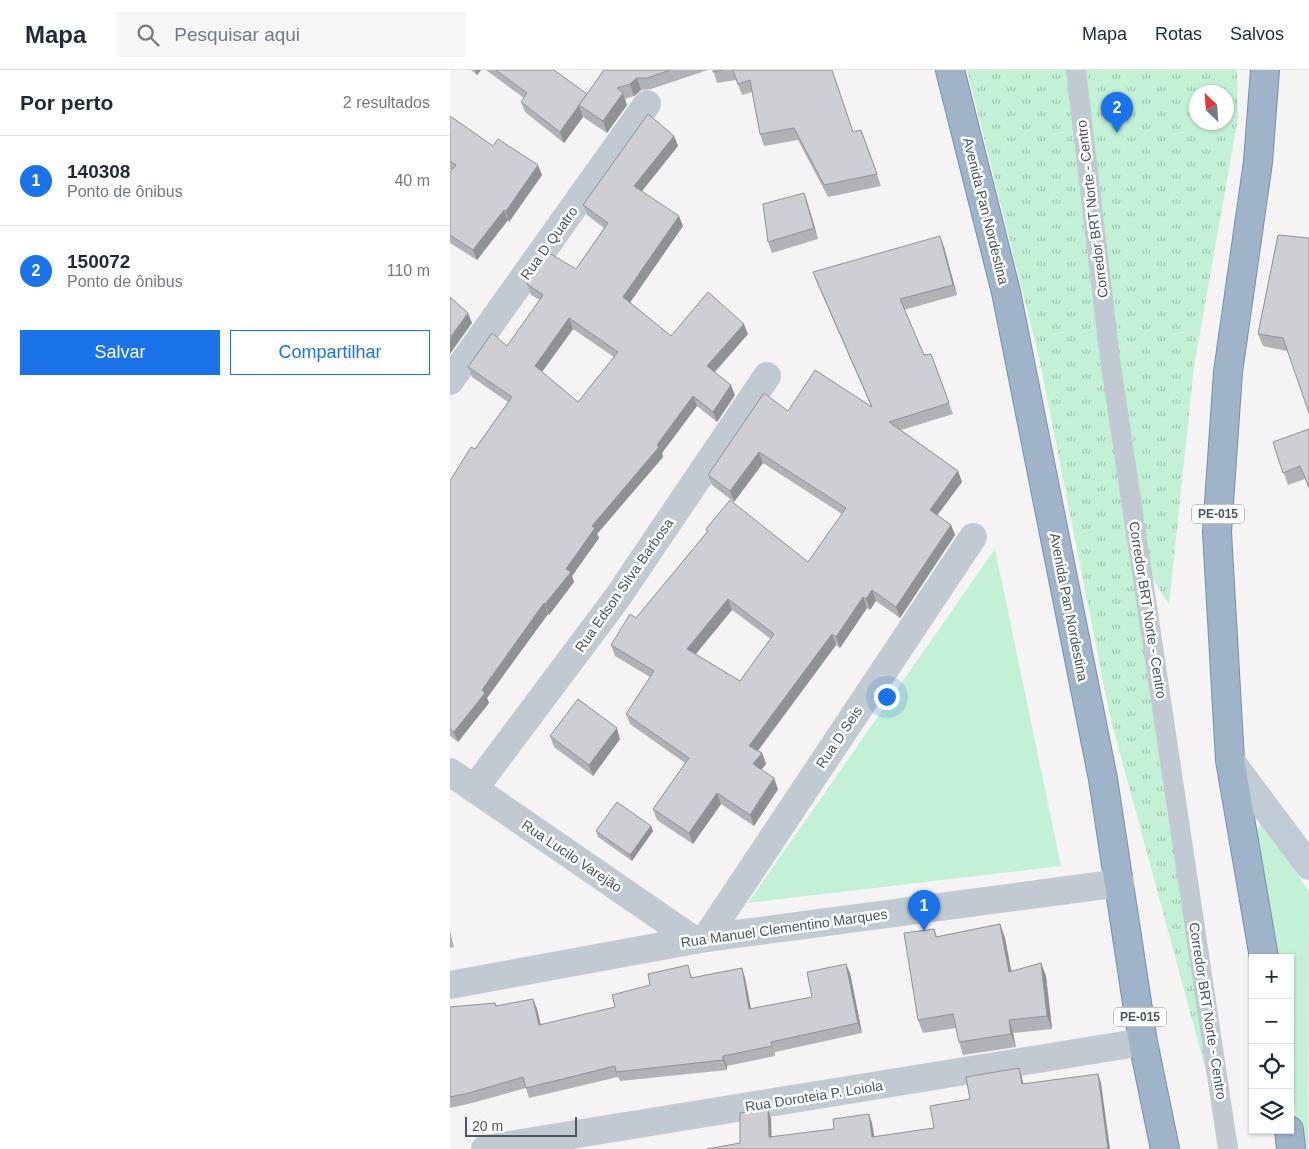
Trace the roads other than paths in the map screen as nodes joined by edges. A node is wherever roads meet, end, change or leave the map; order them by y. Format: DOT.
graph roads {
  1 [pos="950,70"];
  2 [pos="1076,70"];
  3 [pos="1265,70"];
  4 [pos="647,104"];
  5 [pos="767,376"];
  6 [pos="450,381"];
  7 [pos="973,537"];
  8 [pos="1230,760"];
  9 [pos="450,772"];
  10 [pos="474,789"];
  11 [pos="1309,866"];
  12 [pos="1120,883"];
  13 [pos="700,939"];
  14 [pos="1263,954"];
  15 [pos="450,985"];
  16 [pos="1143,1042"];
  17 [pos="1290,1134"];
  18 [pos="485,1149"];
  19 [pos="1165,1149"];
  20 [pos="1228,1149"];
  21 [pos="1292,1149"];
  1 -- 12 [label="highway, Avenida Pan Nordestina / PE-015"];
  2 -- 20 [label="lane, Corredor BRT Norte - Centro"];
  3 -- 8 [label="highway, PE-015"];
  4 -- 6 [label="street, Rua D Quatro"];
  5 -- 10 [label="street, Rua Edson Silva Barbosa"];
  7 -- 13 [label="street, Rua D Seis"];
  8 -- 11 [label="main road"];
  8 -- 14 [label="highway, PE-015"];
  9 -- 10 [label="street, Rua Lucilo Varejão"];
  10 -- 13 [label="street, Rua Lucilo Varejão"];
  12 -- 13 [label="street, Rua Manuel Clementino Marques"];
  12 -- 16 [label="highway, Avenida Pan Nordestina / PE-015"];
  13 -- 15 [label="street, Rua Manuel Clementino Marques"];
  16 -- 18 [label="street, Rua Doroteia P. Loiola"];
  16 -- 19 [label="highway, Avenida Pan Nordestina / PE-015"];
  17 -- 21 [label="highway"];
}
